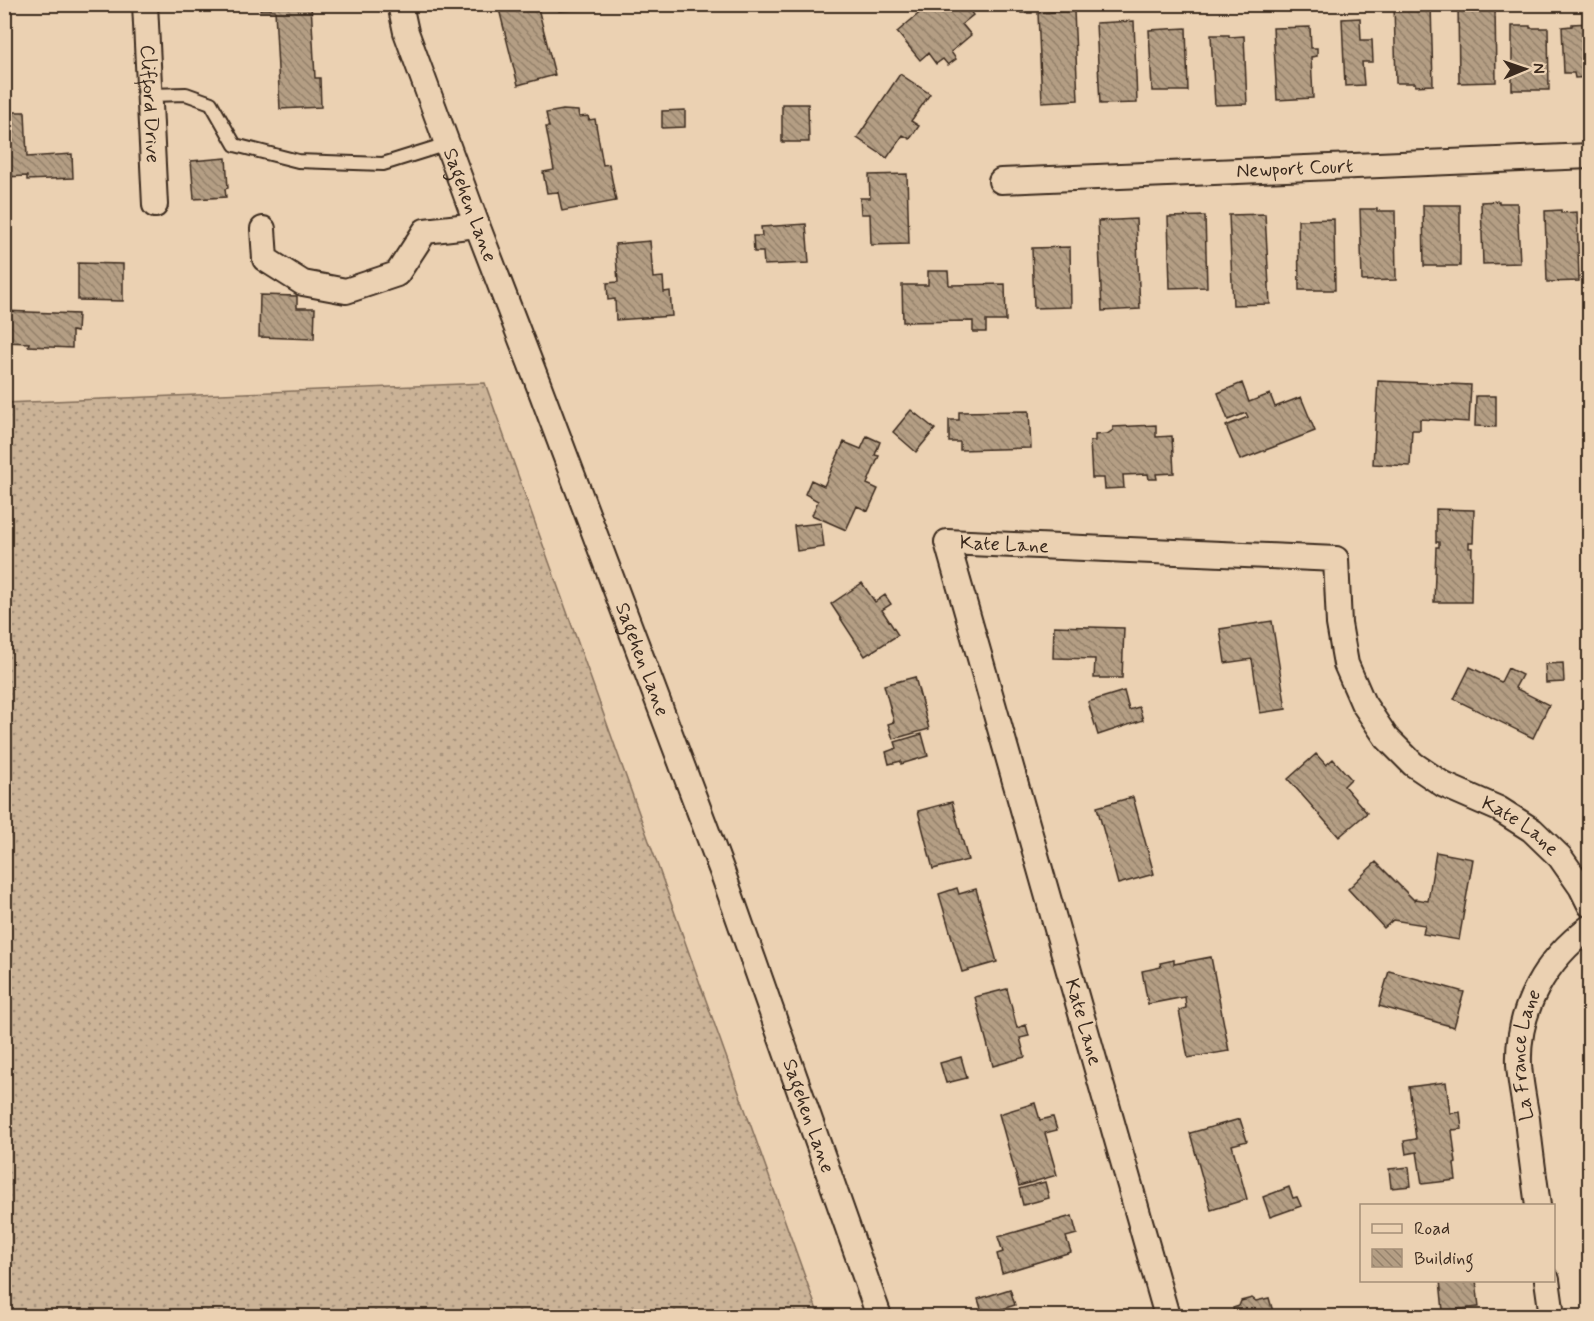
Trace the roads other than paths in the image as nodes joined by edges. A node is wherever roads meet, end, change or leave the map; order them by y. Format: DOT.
graph roads {
  1 [pos="145,4"];
  2 [pos="400,4"];
  3 [pos="150,95"];
  4 [pos="447,144"];
  5 [pos="1590,156"];
  6 [pos="1001,181"];
  7 [pos="155,205"];
  8 [pos="477,225"];
  9 [pos="263,229"];
  10 [pos="1590,905"];
  11 [pos="1590,927"];
  12 [pos="1538,1204"];
  13 [pos="1548,1282"];
  14 [pos="879,1317"];
  15 [pos="1167,1317"];
  16 [pos="1552,1317"];
  1 -- 3 [label="street, Clifford Drive"];
  2 -- 4 [label="street, Sagehen Lane"];
  3 -- 4 [label="lane"];
  3 -- 7 [label="street, Clifford Drive"];
  4 -- 8 [label="street, Sagehen Lane"];
  5 -- 6 [label="street, Newport Court"];
  8 -- 9 [label="street"];
  8 -- 14 [label="street, Sagehen Lane"];
  10 -- 15 [label="street, Kate Lane"];
  11 -- 12 [label="street, La France Lane"];
  13 -- 16 [label="street"];
}
